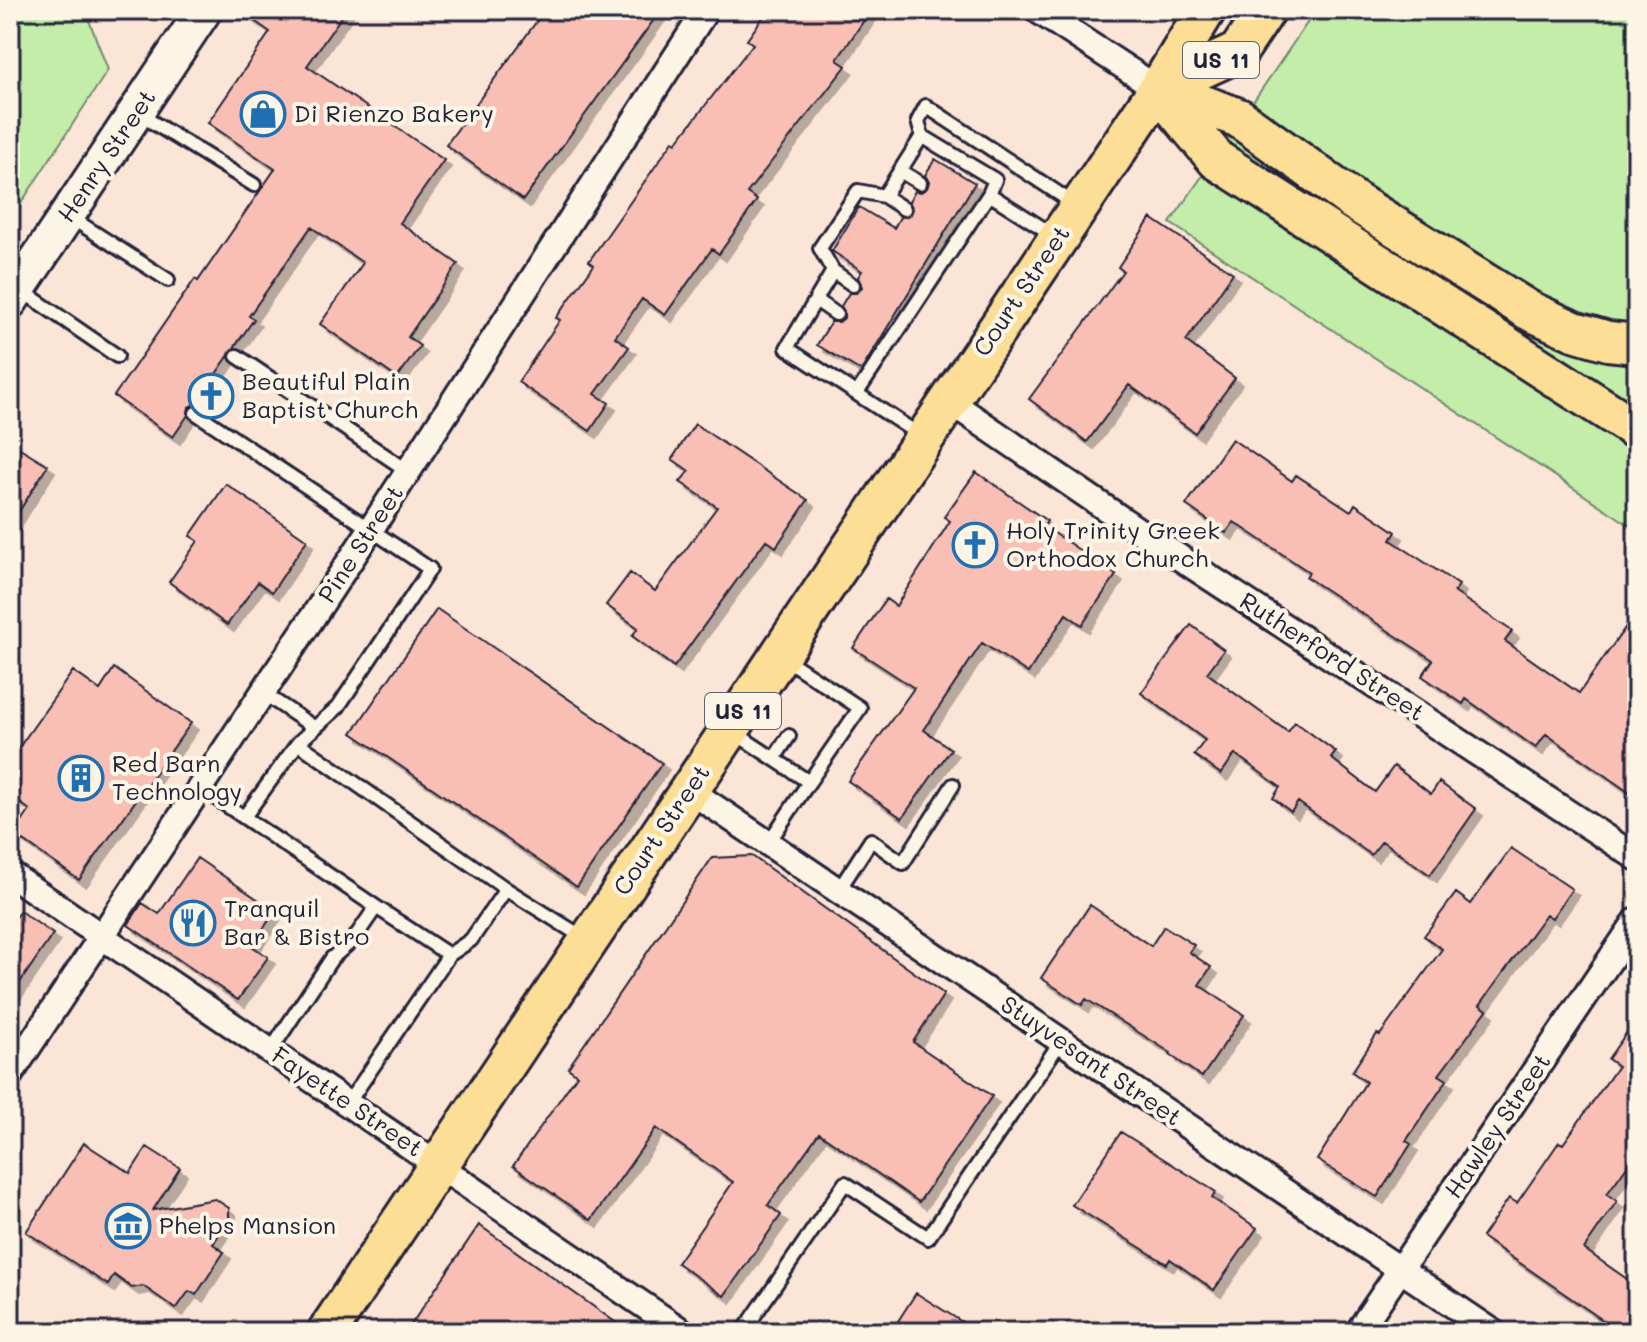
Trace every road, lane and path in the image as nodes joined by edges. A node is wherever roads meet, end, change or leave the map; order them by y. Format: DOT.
graph roads {
  1 [pos="204,10"];
  2 [pos="706,10"];
  3 [pos="1037,10"];
  4 [pos="1206,10"];
  5 [pos="1266,10"];
  6 [pos="1158,89"];
  7 [pos="137,112"];
  8 [pos="922,136"];
  9 [pos="900,171"];
  10 [pos="920,183"];
  11 [pos="254,185"];
  12 [pos="989,194"];
  13 [pos="884,196"];
  14 [pos="961,207"];
  15 [pos="904,209"];
  16 [pos="975,215"];
  17 [pos="67,216"];
  18 [pos="1068,222"];
  19 [pos="945,235"];
  20 [pos="956,243"];
  21 [pos="833,271"];
  22 [pos="168,280"];
  23 [pos="853,285"];
  24 [pos="14,295"];
  25 [pos="816,300"];
  26 [pos="836,314"];
  27 [pos="1637,344"];
  28 [pos="117,356"];
  29 [pos="237,356"];
  30 [pos="857,393"];
  31 [pos="949,401"];
  32 [pos="196,413"];
  33 [pos="1637,430"];
  34 [pos="924,438"];
  35 [pos="408,471"];
  36 [pos="371,529"];
  37 [pos="780,655"];
  38 [pos="824,684"];
  39 [pos="263,693"];
  40 [pos="815,695"];
  41 [pos="315,728"];
  42 [pos="730,730"];
  43 [pos="789,736"];
  44 [pos="298,743"];
  45 [pos="775,757"];
  46 [pos="809,782"];
  47 [pos="953,785"];
  48 [pos="201,788"];
  49 [pos="689,790"];
  50 [pos="244,817"];
  51 [pos="767,845"];
  52 [pos="1637,858"];
  53 [pos="10,874"];
  54 [pos="506,889"];
  55 [pos="838,891"];
  56 [pos="376,907"];
  57 [pos="1637,920"];
  58 [pos="104,936"];
  59 [pos="588,940"];
  60 [pos="449,955"];
  61 [pos="1061,1041"];
  62 [pos="271,1050"];
  63 [pos="10,1075"];
  64 [pos="348,1103"];
  65 [pos="438,1165"];
  66 [pos="1400,1270"];
  67 [pos="327,1332"];
  68 [pos="683,1332"];
  69 [pos="743,1332"];
  70 [pos="1358,1332"];
  71 [pos="1493,1332"];
  1 -- 7 [label="street, Henry Street"];
  2 -- 35 [label="street, Pine Street"];
  3 -- 6 [label="street"];
  4 -- 6 [label="main road, Court Street / US 11"];
  5 -- 6 [label="main road, US 11"];
  6 -- 18 [label="main road, Court Street / US 11"];
  6 -- 27 [label="main road"];
  6 -- 33 [label="main road"];
  7 -- 11 [label="lane"];
  7 -- 17 [label="street, Henry Street"];
  8 -- 9 [label="lane"];
  8 -- 12 [label="lane"];
  8 -- 18 [label="lane"];
  9 -- 10 [label="lane"];
  9 -- 13 [label="lane"];
  12 -- 16 [label="lane"];
  12 -- 18 [label="lane"];
  13 -- 15 [label="lane"];
  13 -- 21 [label="lane"];
  14 -- 16 [label="lane"];
  16 -- 20 [label="lane"];
  17 -- 22 [label="lane"];
  17 -- 24 [label="street, Henry Street"];
  18 -- 31 [label="main road, Court Street / US 11"];
  19 -- 20 [label="lane"];
  20 -- 30 [label="lane"];
  21 -- 23 [label="lane"];
  21 -- 25 [label="lane"];
  24 -- 28 [label="lane"];
  25 -- 26 [label="lane"];
  25 -- 30 [label="lane"];
  29 -- 35 [label="lane"];
  30 -- 34 [label="lane"];
  31 -- 34 [label="main road, Court Street / US 11"];
  31 -- 52 [label="street, Rutherford Street"];
  32 -- 36 [label="lane"];
  34 -- 37 [label="main road, Court Street / US 11"];
  35 -- 36 [label="street, Pine Street"];
  36 -- 39 [label="street, Pine Street"];
  36 -- 41 [label="lane"];
  37 -- 38 [label="lane"];
  37 -- 42 [label="main road, Court Street / US 11"];
  38 -- 40 [label="lane"];
  38 -- 46 [label="lane"];
  39 -- 41 [label="lane"];
  39 -- 48 [label="street, Pine Street"];
  41 -- 44 [label="lane"];
  42 -- 45 [label="lane"];
  42 -- 49 [label="main road, Court Street / US 11"];
  43 -- 45 [label="lane"];
  44 -- 50 [label="lane"];
  44 -- 54 [label="lane"];
  45 -- 46 [label="lane"];
  46 -- 51 [label="lane"];
  47 -- 55 [label="lane"];
  48 -- 50 [label="lane"];
  48 -- 58 [label="street, Pine Street"];
  49 -- 51 [label="street, Stuyvesant Street"];
  49 -- 59 [label="main road, Court Street / US 11"];
  50 -- 56 [label="lane"];
  51 -- 55 [label="street, Stuyvesant Street"];
  53 -- 58 [label="street, Fayette Street"];
  54 -- 59 [label="lane"];
  54 -- 60 [label="lane"];
  55 -- 61 [label="street, Stuyvesant Street"];
  56 -- 60 [label="lane"];
  56 -- 62 [label="lane"];
  57 -- 66 [label="street, Hawley Street"];
  58 -- 62 [label="street, Fayette Street"];
  58 -- 63 [label="street, Pine Street"];
  59 -- 65 [label="main road, Court Street / US 11"];
  60 -- 64 [label="lane"];
  61 -- 66 [label="street, Stuyvesant Street"];
  61 -- 69 [label="lane"];
  62 -- 64 [label="street, Fayette Street"];
  64 -- 65 [label="street, Fayette Street"];
  65 -- 67 [label="main road, Court Street / US 11"];
  65 -- 68 [label="street, Fayette Street"];
  66 -- 70 [label="street, Hawley Street"];
  66 -- 71 [label="street, Stuyvesant Street"];
}
